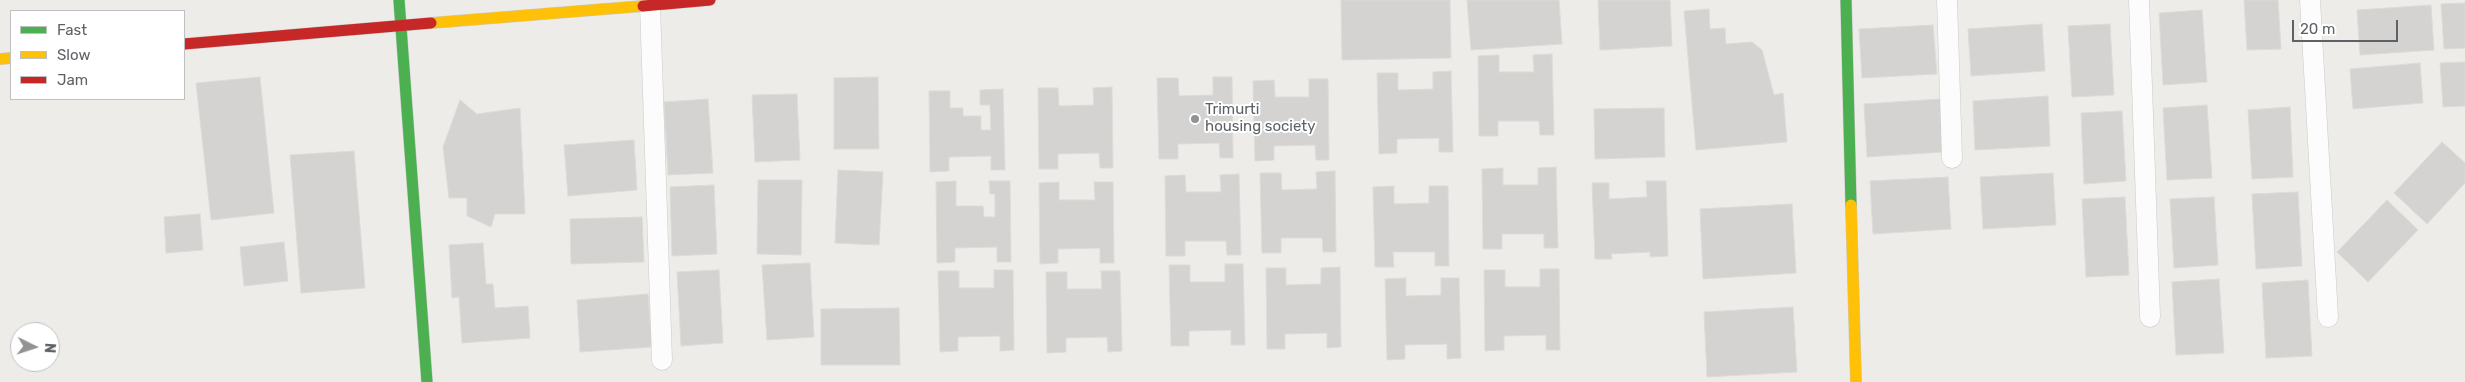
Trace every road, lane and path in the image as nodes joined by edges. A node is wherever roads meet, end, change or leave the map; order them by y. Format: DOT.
graph roads {
  1 [pos="399,0"];
  2 [pos="710,0"];
  3 [pos="1846,0"];
  4 [pos="1947,0"];
  5 [pos="2139,0"];
  6 [pos="2310,0"];
  7 [pos="650,5"];
  8 [pos="402,27"];
  9 [pos="185,44"];
  10 [pos="1952,158"];
  11 [pos="2150,316"];
  12 [pos="2328,317"];
  13 [pos="662,360"];
  14 [pos="427,382"];
  15 [pos="1856,382"];
  1 -- 8 [label="street"];
  2 -- 7 [label="street"];
  3 -- 15 [label="street"];
  4 -- 10 [label="lane"];
  5 -- 11 [label="lane"];
  6 -- 12 [label="lane"];
  7 -- 8 [label="street"];
  7 -- 13 [label="lane"];
  8 -- 9 [label="street"];
  8 -- 14 [label="street"];
}
